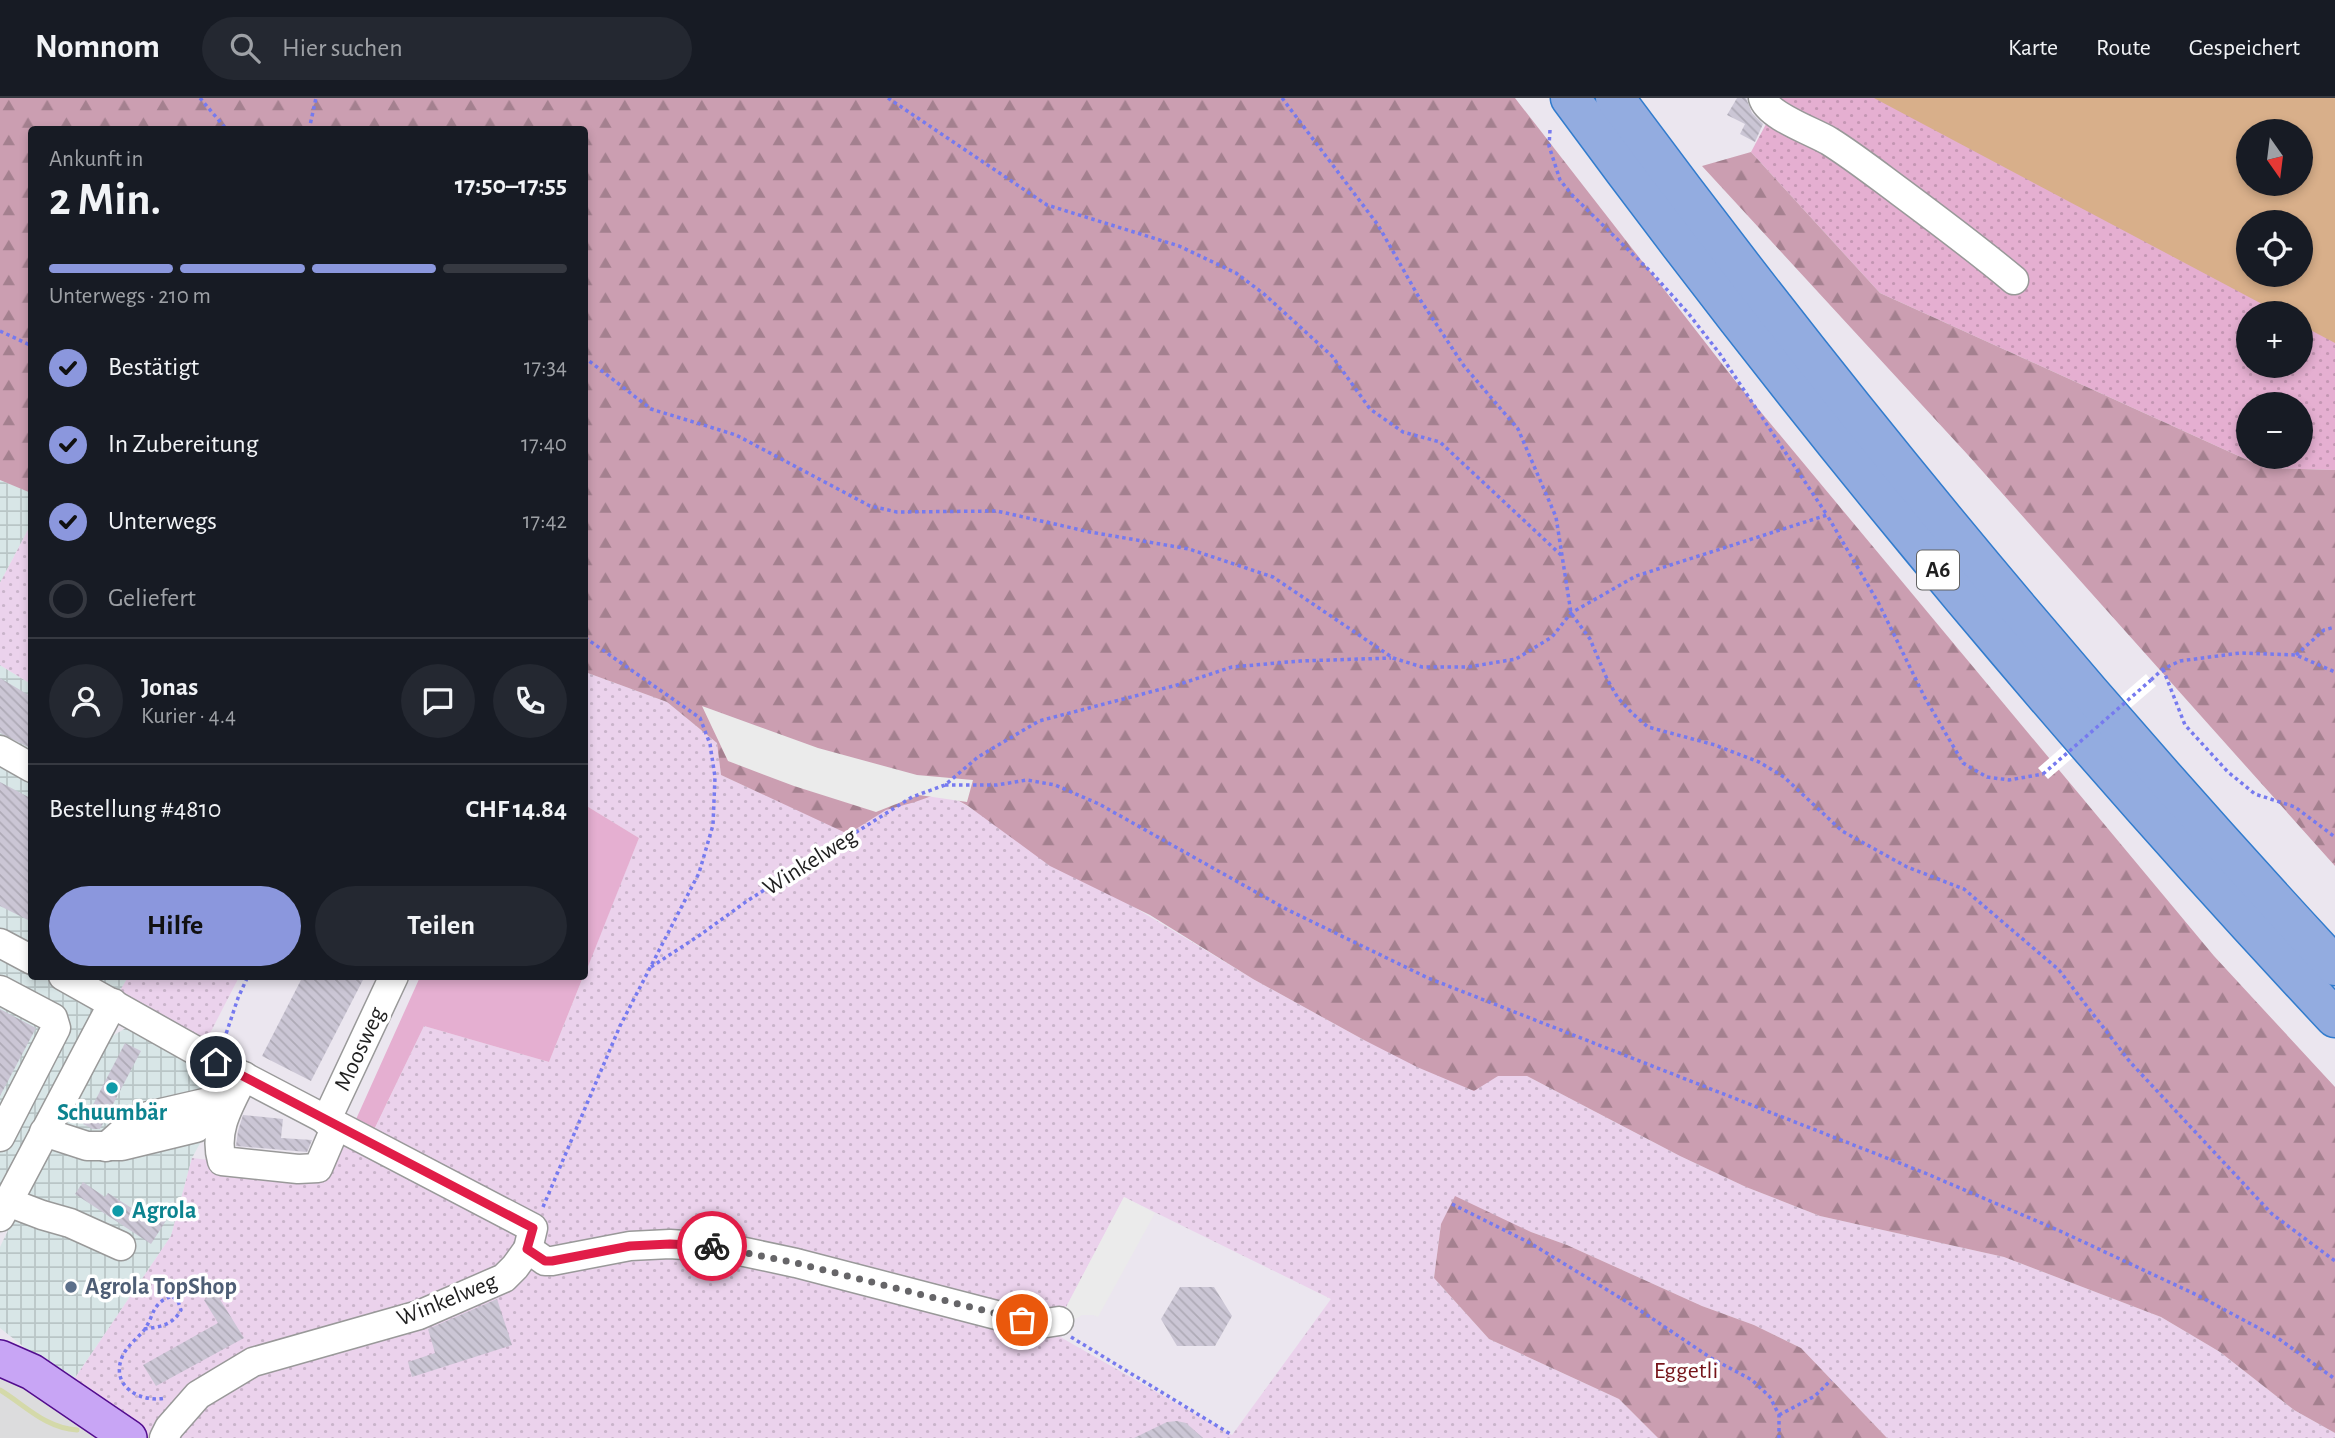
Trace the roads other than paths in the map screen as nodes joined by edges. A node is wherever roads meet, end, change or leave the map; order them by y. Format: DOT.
graph roads {
  1 [pos="1570,98"];
  2 [pos="1615,98"];
  3 [pos="1763,98"];
  4 [pos="2014,280"];
  5 [pos="0,750"];
  6 [pos="28,766"];
  7 [pos="0,943"];
  8 [pos="28,958"];
  9 [pos="2335,966"];
  10 [pos="74,980"];
  11 [pos="392,980"];
  12 [pos="0,990"];
  13 [pos="106,992"];
  14 [pos="2335,1018"];
  15 [pos="108,1052"];
  16 [pos="230,1069"];
  17 [pos="331,1123"];
  18 [pos="54,1135"];
  19 [pos="0,1137"];
  20 [pos="0,1148"];
  21 [pos="29,1162"];
  22 [pos="5,1197"];
  23 [pos="530,1239"];
  24 [pos="121,1246"];
  25 [pos="1059,1321"];
  26 [pos="0,1337"];
  27 [pos="0,1358"];
  28 [pos="32,1372"];
  29 [pos="129,1438"];
  30 [pos="164,1438"];
  1 -- 14 [label="highway, A6"];
  2 -- 9 [label="highway, A6"];
  3 -- 4 [label="street"];
  5 -- 6 [label="street"];
  7 -- 8 [label="street"];
  10 -- 13 [label="street, Moosweg"];
  11 -- 17 [label="street, Moosweg"];
  12 -- 19 [label="street"];
  13 -- 16 [label="street, Moosweg"];
  13 -- 18 [label="street"];
  15 -- 18 [label="street"];
  16 -- 17 [label="street, Moosweg"];
  16 -- 17 [label="street"];
  16 -- 18 [label="street"];
  17 -- 23 [label="street, Moosweg"];
  18 -- 21 [label="street"];
  20 -- 21 [label="street"];
  21 -- 22 [label="street"];
  22 -- 24 [label="street"];
  23 -- 25 [label="street, Moosweg"];
  23 -- 30 [label="street, Winkelweg"];
  26 -- 28 [label="main road"];
  27 -- 28 [label="main road"];
  28 -- 29 [label="main road"];
}
